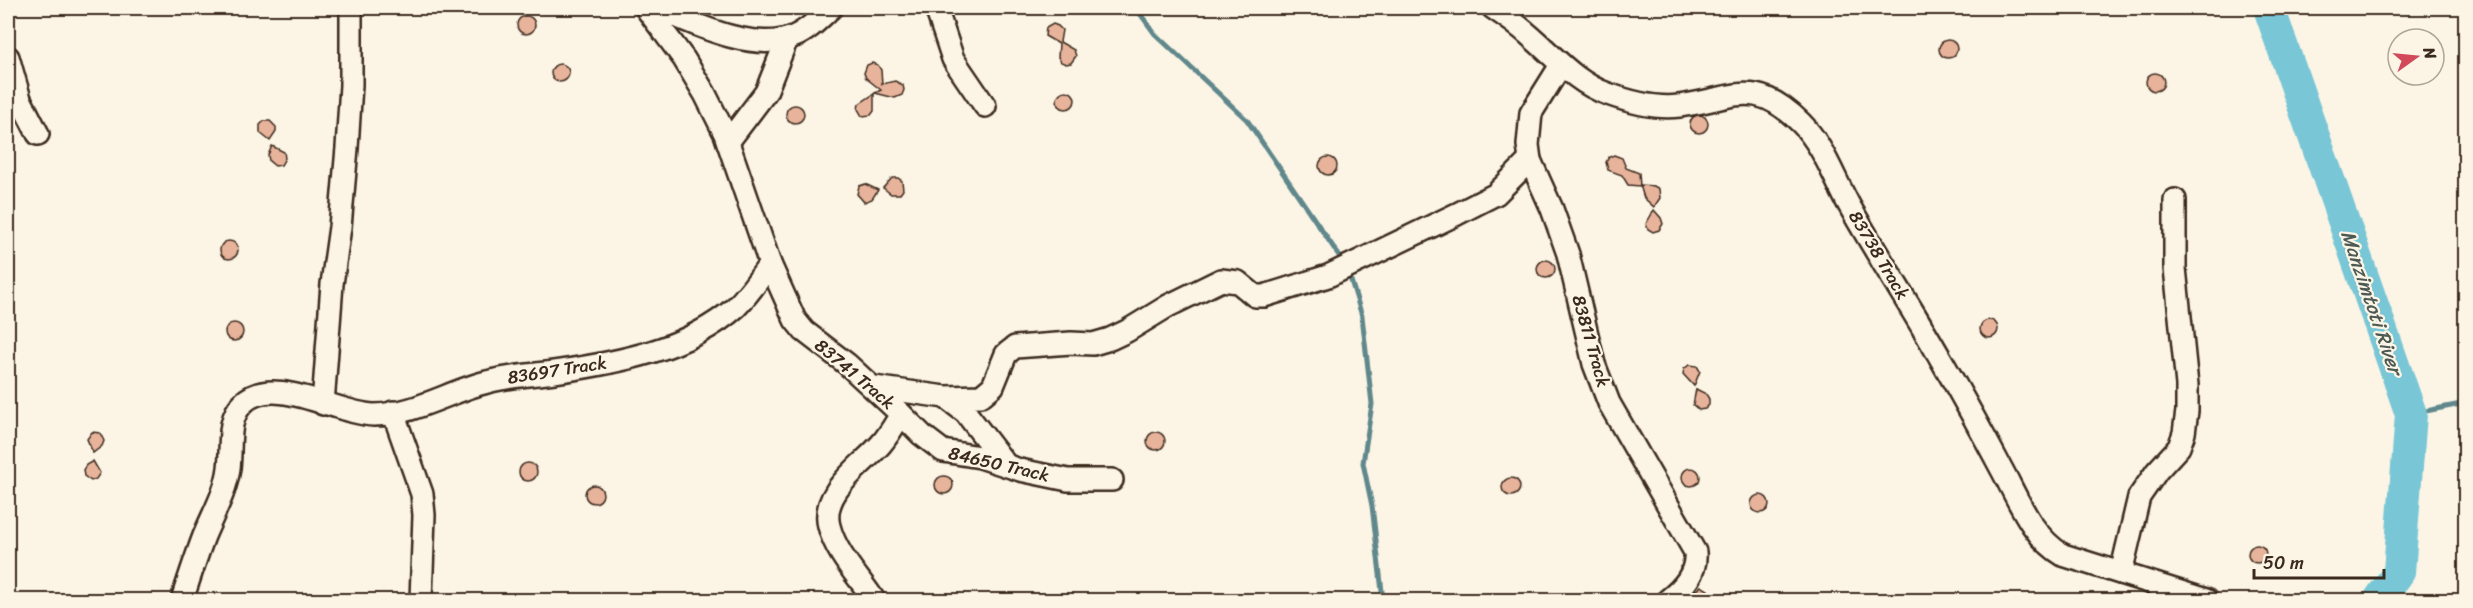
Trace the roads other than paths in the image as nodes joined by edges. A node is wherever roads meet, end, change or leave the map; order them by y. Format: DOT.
graph roads {
  1 [pos="351,8"];
  2 [pos="646,8"];
  3 [pos="657,8"];
  4 [pos="831,8"];
  5 [pos="936,8"];
  6 [pos="1493,8"];
  7 [pos="787,39"];
  8 [pos="8,57"];
  9 [pos="1561,64"];
  10 [pos="984,106"];
  11 [pos="38,134"];
  12 [pos="728,142"];
  13 [pos="1530,160"];
  14 [pos="2175,200"];
  15 [pos="770,264"];
  16 [pos="874,387"];
  17 [pos="945,397"];
  18 [pos="323,404"];
  19 [pos="393,412"];
  20 [pos="901,414"];
  21 [pos="1006,465"];
  22 [pos="1112,480"];
  23 [pos="2121,573"];
  24 [pos="182,600"];
  25 [pos="421,600"];
  26 [pos="874,600"];
  27 [pos="1668,600"];
  28 [pos="2206,600"];
  1 -- 18 [label="street"];
  2 -- 12 [label="street"];
  3 -- 7 [label="street"];
  4 -- 7 [label="street"];
  5 -- 10 [label="street"];
  6 -- 9 [label="street, 83738 Track"];
  7 -- 12 [label="street"];
  8 -- 11 [label="street"];
  9 -- 13 [label="street, 83811 Track"];
  9 -- 23 [label="street, 83738 Track"];
  12 -- 15 [label="street"];
  13 -- 17 [label="street"];
  13 -- 27 [label="street, 83811 Track"];
  14 -- 23 [label="street"];
  15 -- 16 [label="street, 83741 Track"];
  15 -- 19 [label="street, 83697 Track"];
  16 -- 17 [label="street"];
  16 -- 20 [label="street, 83741 Track"];
  17 -- 21 [label="street"];
  18 -- 19 [label="street, 83697 Track"];
  18 -- 24 [label="street, 83697 Track"];
  19 -- 25 [label="street"];
  20 -- 21 [label="street, 84650 Track"];
  20 -- 26 [label="street, 83741 Track"];
  21 -- 22 [label="street, 84650 Track"];
  23 -- 28 [label="street, 83738 Track"];
}
